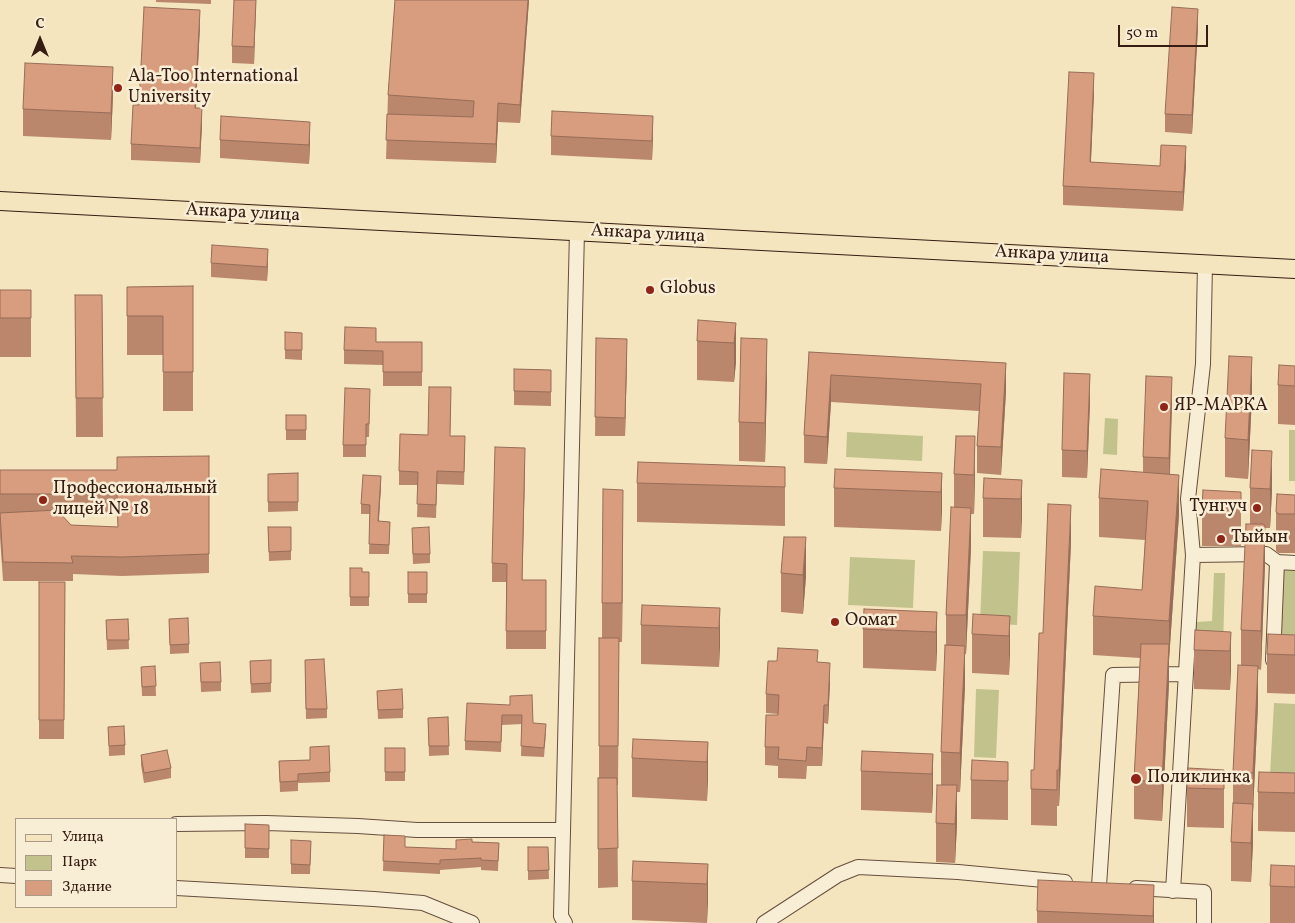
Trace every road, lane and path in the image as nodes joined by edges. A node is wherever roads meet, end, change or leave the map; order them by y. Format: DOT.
graph roads {
  1 [pos="0,201"];
  2 [pos="577,231"];
  3 [pos="1205,264"];
  4 [pos="1295,269"];
  5 [pos="1193,555"];
  6 [pos="1277,562"];
  7 [pos="1295,564"];
  8 [pos="1295,661"];
  9 [pos="1186,674"];
  10 [pos="178,824"];
  11 [pos="563,830"];
  12 [pos="0,874"];
  13 [pos="15,876"];
  14 [pos="178,888"];
  15 [pos="1127,888"];
  16 [pos="1174,891"];
  17 [pos="472,923"];
  18 [pos="565,923"];
  19 [pos="764,923"];
  20 [pos="1204,923"];
  1 -- 2 [label="main road, Анкара улица"];
  2 -- 3 [label="main road, Анкара улица"];
  2 -- 11 [label="street"];
  3 -- 4 [label="main road, Анкара улица"];
  3 -- 5 [label="street"];
  5 -- 6 [label="street"];
  5 -- 9 [label="street"];
  6 -- 7 [label="street"];
  6 -- 8 [label="street"];
  9 -- 16 [label="street"];
  9 -- 19 [label="street"];
  10 -- 11 [label="street"];
  11 -- 18 [label="street"];
  12 -- 13 [label="street"];
  14 -- 17 [label="street"];
  15 -- 16 [label="street"];
  16 -- 20 [label="street"];
}
